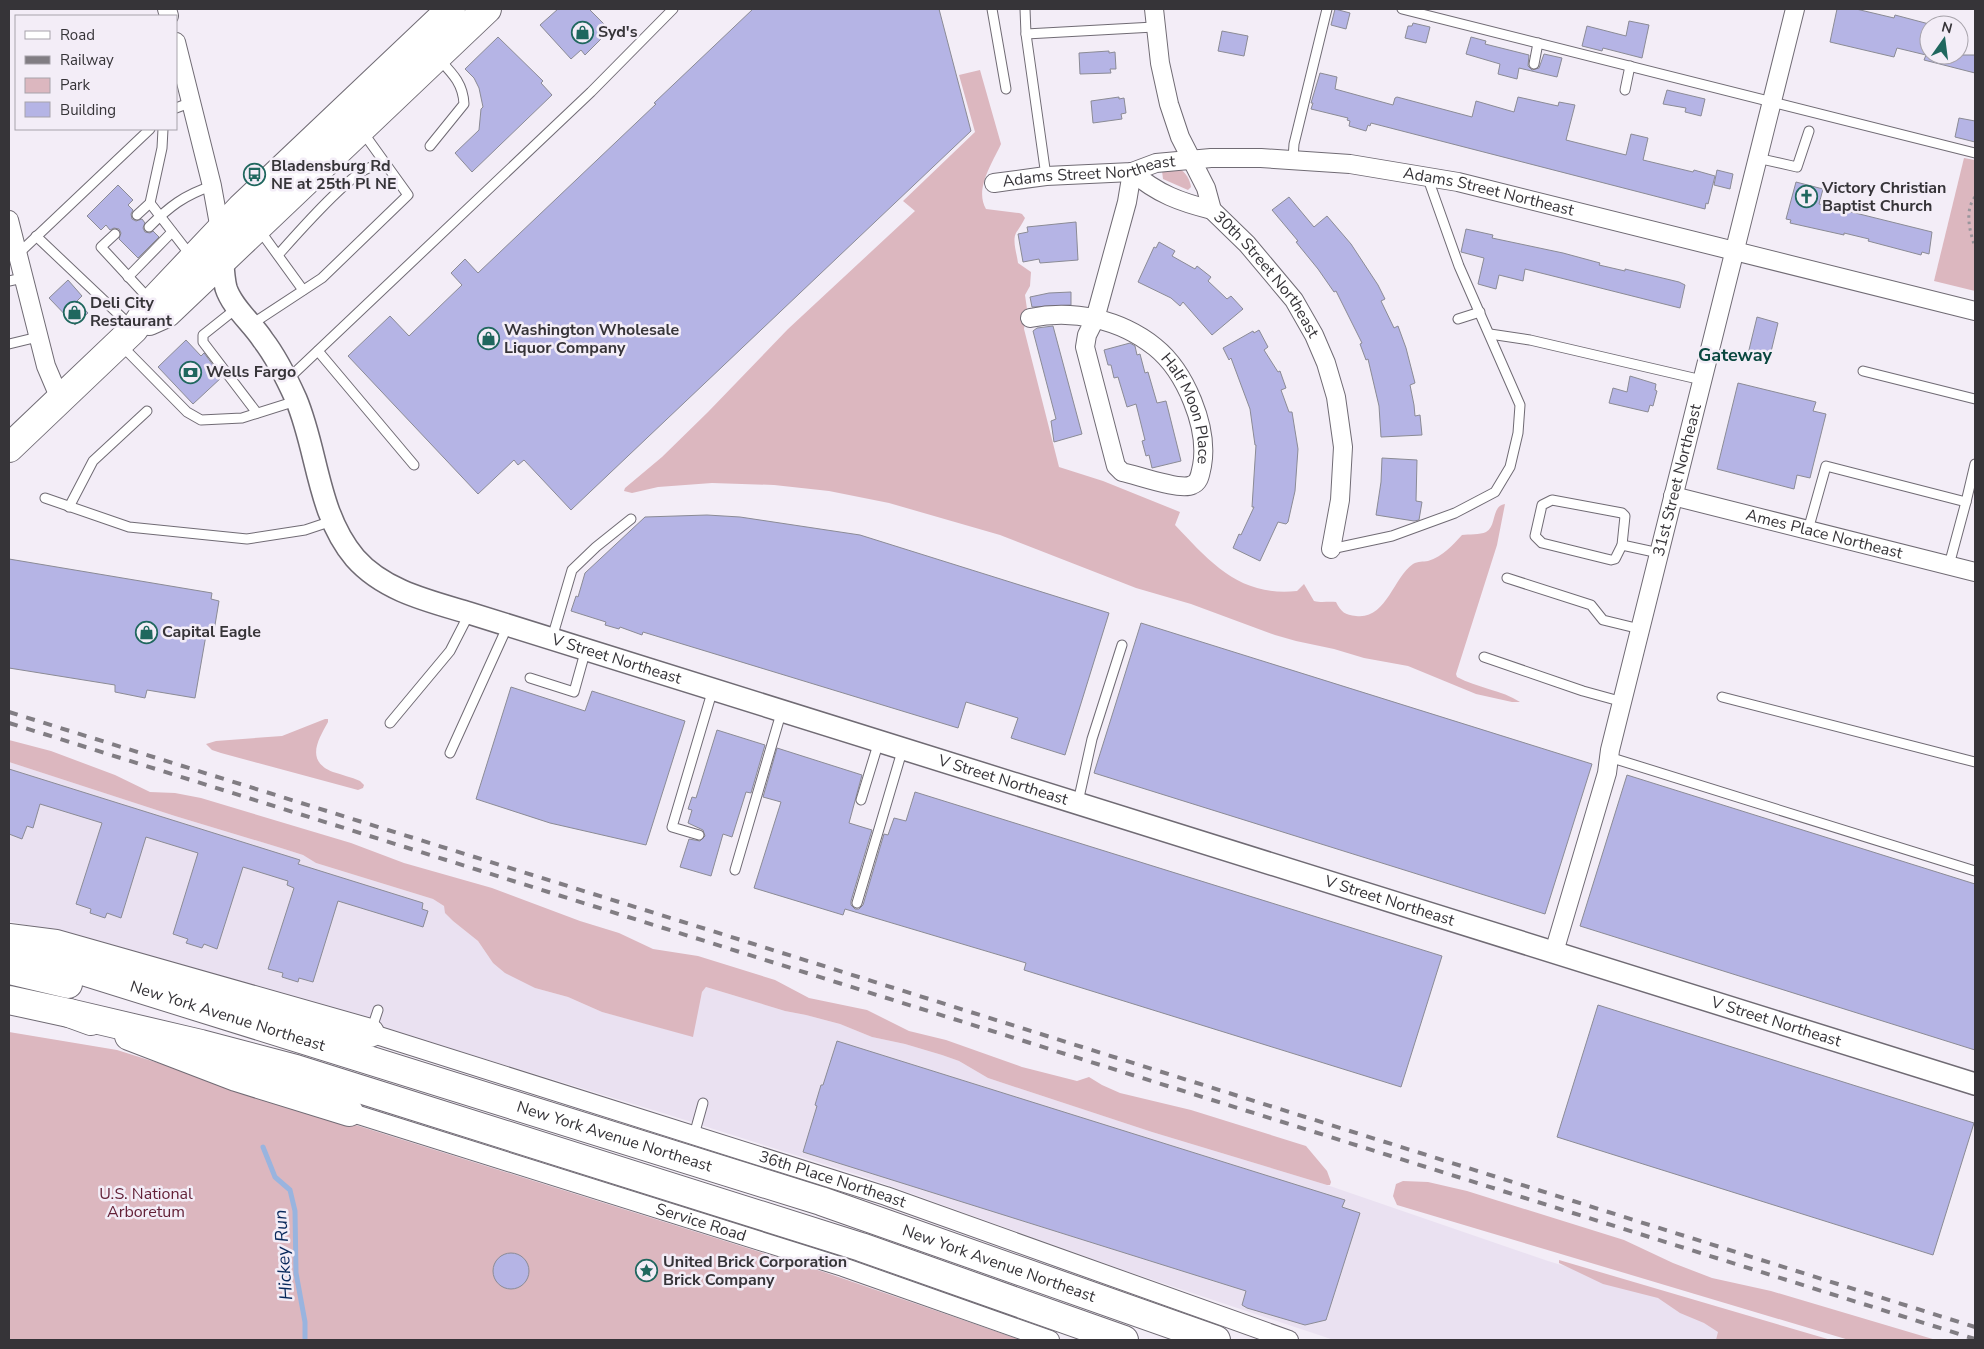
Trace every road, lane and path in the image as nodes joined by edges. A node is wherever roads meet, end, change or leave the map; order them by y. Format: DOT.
graph roads {
  1 [pos="451,9"];
  2 [pos="487,9"];
  3 [pos="673,9"];
  4 [pos="992,9"];
  5 [pos="1025,9"];
  6 [pos="1154,9"];
  7 [pos="1327,9"];
  8 [pos="1402,9"];
  9 [pos="1795,9"];
  10 [pos="1154,26"];
  11 [pos="1026,34"];
  12 [pos="1538,43"];
  13 [pos="428,48"];
  14 [pos="178,58"];
  15 [pos="1534,64"];
  16 [pos="1630,66"];
  17 [pos="1006,89"];
  18 [pos="1625,90"];
  19 [pos="1771,102"];
  20 [pos="184,105"];
  21 [pos="360,129"];
  22 [pos="149,130"];
  23 [pos="162,130"];
  24 [pos="1809,131"];
  25 [pos="430,146"];
  26 [pos="1975,153"];
  27 [pos="1757,158"];
  28 [pos="1191,159"];
  29 [pos="1293,160"];
  30 [pos="387,166"];
  31 [pos="1132,172"];
  32 [pos="1046,176"];
  33 [pos="1427,176"];
  34 [pos="994,183"];
  35 [pos="212,186"];
  36 [pos="1975,197"];
  37 [pos="150,203"];
  38 [pos="1212,210"];
  39 [pos="137,215"];
  40 [pos="160,216"];
  41 [pos="9,220"];
  42 [pos="257,226"];
  43 [pos="149,227"];
  44 [pos="220,230"];
  45 [pos="172,232"];
  46 [pos="115,234"];
  47 [pos="36,236"];
  48 [pos="1975,247"];
  49 [pos="1734,251"];
  50 [pos="17,254"];
  51 [pos="278,255"];
  52 [pos="193,258"];
  53 [pos="223,259"];
  54 [pos="128,277"];
  55 [pos="16,280"];
  56 [pos="303,290"];
  57 [pos="152,302"];
  58 [pos="238,307"];
  59 [pos="1975,311"];
  60 [pos="1480,312"];
  61 [pos="1030,318"];
  62 [pos="1095,319"];
  63 [pos="1458,319"];
  64 [pos="252,324"];
  65 [pos="1490,334"];
  66 [pos="127,336"];
  67 [pos="38,337"];
  68 [pos="9,344"];
  69 [pos="318,351"];
  70 [pos="1862,372"];
  71 [pos="287,380"];
  72 [pos="1702,380"];
  73 [pos="60,399"];
  74 [pos="1975,399"];
  75 [pos="297,401"];
  76 [pos="147,411"];
  77 [pos="257,413"];
  78 [pos="9,448"];
  79 [pos="1975,464"];
  80 [pos="414,465"];
  81 [pos="1673,496"];
  82 [pos="45,498"];
  83 [pos="1966,502"];
  84 [pos="69,507"];
  85 [pos="631,519"];
  86 [pos="332,521"];
  87 [pos="1808,530"];
  88 [pos="1622,545"];
  89 [pos="1331,549"];
  90 [pos="1659,553"];
  91 [pos="1949,565"];
  92 [pos="1975,572"];
  93 [pos="1507,578"];
  94 [pos="470,613"];
  95 [pos="508,625"];
  96 [pos="1640,629"];
  97 [pos="552,638"];
  98 [pos="1122,646"];
  99 [pos="586,649"];
  100 [pos="1484,657"];
  101 [pos="530,678"];
  102 [pos="713,689"];
  103 [pos="1722,697"];
  104 [pos="1623,702"];
  105 [pos="782,710"];
  106 [pos="390,723"];
  107 [pos="879,740"];
  108 [pos="903,748"];
  109 [pos="450,753"];
  110 [pos="1609,757"];
  111 [pos="1975,762"];
  112 [pos="861,800"];
  113 [pos="1078,802"];
  114 [pos="699,835"];
  115 [pos="735,870"];
  116 [pos="1975,871"];
  117 [pos="857,903"];
  118 [pos="9,938"];
  119 [pos="9,948"];
  120 [pos="1554,952"];
  121 [pos="9,970"];
  122 [pos="9,1000"];
  123 [pos="69,1013"];
  124 [pos="241,1020"];
  125 [pos="374,1021"];
  126 [pos="1975,1084"];
  127 [pos="703,1103"];
  128 [pos="349,1112"];
  129 [pos="694,1135"];
  130 [pos="1050,1340"];
  131 [pos="1124,1340"];
  132 [pos="1216,1340"];
  133 [pos="1289,1340"];
  1 -- 13 [label="main road"];
  2 -- 13 [label="main road"];
  3 -- 69 [label="lane"];
  4 -- 17 [label="lane"];
  5 -- 11 [label="lane"];
  6 -- 10 [label="street, 30th Street Northeast"];
  7 -- 29 [label="lane"];
  8 -- 12 [label="lane"];
  9 -- 19 [label="street, 31st Street Northeast"];
  10 -- 11 [label="lane"];
  10 -- 28 [label="street, 30th Street Northeast"];
  11 -- 32 [label="lane"];
  12 -- 15 [label="lane"];
  12 -- 16 [label="lane"];
  13 -- 21 [label="main road"];
  13 -- 25 [label="lane"];
  13 -- 44 [label="main road"];
  14 -- 20 [label="street"];
  16 -- 18 [label="lane"];
  16 -- 19 [label="lane"];
  19 -- 26 [label="lane"];
  19 -- 27 [label="street, 31st Street Northeast"];
  20 -- 35 [label="street"];
  21 -- 30 [label="lane"];
  21 -- 42 [label="main road"];
  22 -- 47 [label="lane"];
  23 -- 37 [label="lane"];
  24 -- 27 [label="lane"];
  27 -- 49 [label="street, 31st Street Northeast"];
  28 -- 29 [label="street, Adams Street Northeast"];
  28 -- 31 [label="street, Adams Street Northeast"];
  28 -- 38 [label="street, 30th Street Northeast"];
  29 -- 33 [label="street, Adams Street Northeast"];
  30 -- 51 [label="lane"];
  30 -- 56 [label="lane"];
  31 -- 32 [label="street, Adams Street Northeast"];
  31 -- 38 [label="street"];
  31 -- 62 [label="street, Half Moon Place"];
  32 -- 34 [label="street, Adams Street Northeast"];
  33 -- 49 [label="street, Adams Street Northeast"];
  33 -- 60 [label="lane"];
  35 -- 40 [label="lane"];
  35 -- 44 [label="street"];
  36 -- 48 [label="path"];
  37 -- 39 [label="lane"];
  37 -- 40 [label="lane"];
  38 -- 89 [label="street, 30th Street Northeast"];
  40 -- 43 [label="lane"];
  40 -- 45 [label="lane"];
  41 -- 50 [label="street"];
  42 -- 51 [label="lane"];
  42 -- 53 [label="main road"];
  44 -- 52 [label="main road"];
  44 -- 53 [label="street, V Street Northeast"];
  45 -- 52 [label="lane"];
  45 -- 54 [label="lane"];
  46 -- 54 [label="lane"];
  47 -- 50 [label="lane"];
  47 -- 66 [label="lane"];
  49 -- 59 [label="street, Adams Street Northeast"];
  49 -- 72 [label="street, 31st Street Northeast"];
  50 -- 55 [label="street"];
  51 -- 56 [label="lane"];
  52 -- 57 [label="main road"];
  53 -- 58 [label="street, V Street Northeast"];
  53 -- 66 [label="main road"];
  54 -- 57 [label="lane"];
  55 -- 67 [label="street"];
  56 -- 64 [label="lane"];
  57 -- 66 [label="main road"];
  58 -- 64 [label="street, V Street Northeast"];
  58 -- 77 [label="lane"];
  60 -- 63 [label="lane"];
  60 -- 65 [label="lane"];
  61 -- 62 [label="street, Half Moon Place"];
  62 -- 62 [label="street, Half Moon Place"];
  64 -- 71 [label="street, V Street Northeast"];
  65 -- 72 [label="lane"];
  65 -- 89 [label="lane"];
  66 -- 73 [label="main road"];
  66 -- 77 [label="lane"];
  67 -- 68 [label="lane"];
  67 -- 73 [label="street"];
  69 -- 71 [label="lane"];
  69 -- 80 [label="lane"];
  70 -- 74 [label="lane"];
  71 -- 75 [label="street, V Street Northeast"];
  72 -- 81 [label="street, 31st Street Northeast"];
  73 -- 78 [label="main road"];
  75 -- 77 [label="lane"];
  75 -- 86 [label="street, V Street Northeast"];
  76 -- 84 [label="lane"];
  79 -- 83 [label="lane"];
  81 -- 87 [label="street, Ames Place Northeast"];
  81 -- 90 [label="street, 31st Street Northeast"];
  82 -- 84 [label="lane"];
  83 -- 87 [label="lane"];
  83 -- 91 [label="lane"];
  84 -- 86 [label="lane"];
  85 -- 97 [label="lane"];
  86 -- 94 [label="street, V Street Northeast"];
  87 -- 91 [label="street, Ames Place Northeast"];
  88 -- 88 [label="lane"];
  88 -- 90 [label="lane"];
  90 -- 96 [label="street, 31st Street Northeast"];
  91 -- 92 [label="street, Ames Place Northeast"];
  93 -- 96 [label="lane"];
  94 -- 95 [label="street, V Street Northeast"];
  94 -- 106 [label="lane"];
  95 -- 97 [label="street, V Street Northeast"];
  95 -- 109 [label="lane"];
  96 -- 104 [label="street, 31st Street Northeast"];
  97 -- 99 [label="street, V Street Northeast"];
  98 -- 113 [label="lane"];
  99 -- 101 [label="lane"];
  99 -- 102 [label="street, V Street Northeast"];
  100 -- 104 [label="lane"];
  102 -- 105 [label="street, V Street Northeast"];
  102 -- 114 [label="lane"];
  103 -- 111 [label="lane"];
  104 -- 110 [label="street, 31st Street Northeast"];
  105 -- 107 [label="street, V Street Northeast"];
  105 -- 115 [label="lane"];
  107 -- 108 [label="street, V Street Northeast"];
  107 -- 112 [label="lane"];
  108 -- 113 [label="street, V Street Northeast"];
  108 -- 117 [label="lane"];
  110 -- 116 [label="lane"];
  110 -- 120 [label="street, 31st Street Northeast"];
  113 -- 120 [label="street, V Street Northeast"];
  118 -- 125 [label="main road"];
  119 -- 124 [label="main road, New York Avenue Northeast"];
  120 -- 126 [label="street, V Street Northeast"];
  121 -- 124 [label="main road"];
  122 -- 123 [label="main road, New York Avenue Northeast"];
  123 -- 128 [label="main road"];
  123 -- 131 [label="main road, New York Avenue Northeast"];
  124 -- 132 [label="main road, New York Avenue Northeast"];
  125 -- 129 [label="street, 36th Place Northeast"];
  127 -- 129 [label="lane"];
  128 -- 130 [label="street, Service Road"];
  129 -- 133 [label="street, 36th Place Northeast"];
}
